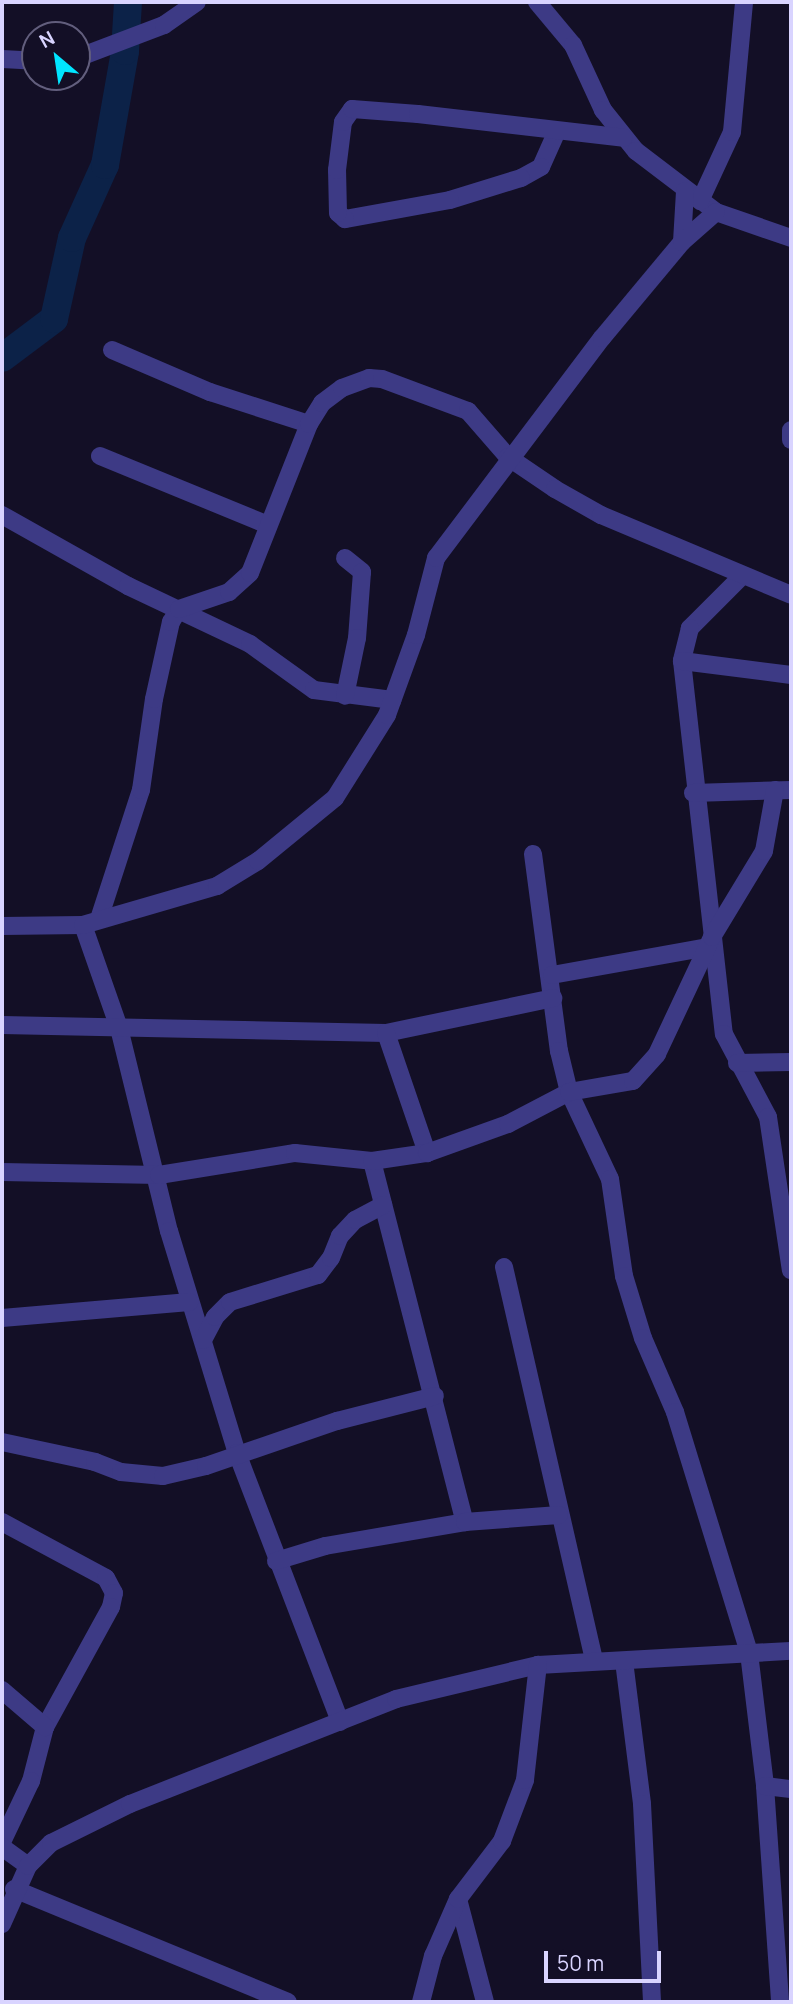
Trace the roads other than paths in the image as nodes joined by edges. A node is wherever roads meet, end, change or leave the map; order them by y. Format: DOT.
graph roads {
  1 [pos="196,2"];
  2 [pos="537,2"];
  3 [pos="744,2"];
  4 [pos="91,53"];
  5 [pos="2,59"];
  6 [pos="21,60"];
  7 [pos="557,131"];
  8 [pos="624,138"];
  9 [pos="693,196"];
  10 [pos="716,212"];
  11 [pos="791,238"];
  12 [pos="682,242"];
  13 [pos="112,349"];
  14 [pos="309,424"];
  15 [pos="791,430"];
  16 [pos="791,440"];
  17 [pos="100,456"];
  18 [pos="508,457"];
  19 [pos="2,515"];
  20 [pos="268,525"];
  21 [pos="345,558"];
  22 [pos="710,563"];
  23 [pos="741,576"];
  24 [pos="720,594"];
  25 [pos="791,595"];
  26 [pos="178,609"];
  27 [pos="682,661"];
  28 [pos="791,675"];
  29 [pos="345,696"];
  30 [pos="392,700"];
  31 [pos="783,790"];
  32 [pos="694,793"];
  33 [pos="533,854"];
  34 [pos="91,922"];
  35 [pos="2,926"];
  36 [pos="710,942"];
  37 [pos="552,975"];
  38 [pos="553,998"];
  39 [pos="2,1025"];
  40 [pos="119,1028"];
  41 [pos="386,1033"];
  42 [pos="791,1062"];
  43 [pos="737,1063"];
  44 [pos="569,1092"];
  45 [pos="427,1153"];
  46 [pos="372,1161"];
  47 [pos="2,1172"];
  48 [pos="159,1175"];
  49 [pos="383,1205"];
  50 [pos="786,1205"];
  51 [pos="504,1267"];
  52 [pos="791,1270"];
  53 [pos="189,1302"];
  54 [pos="2,1318"];
  55 [pos="203,1340"];
  56 [pos="435,1396"];
  57 [pos="2,1441"];
  58 [pos="237,1453"];
  59 [pos="559,1516"];
  60 [pos="2,1522"];
  61 [pos="465,1522"];
  62 [pos="276,1561"];
  63 [pos="791,1651"];
  64 [pos="748,1653"];
  65 [pos="594,1659"];
  66 [pos="624,1661"];
  67 [pos="538,1665"];
  68 [pos="2,1690"];
  69 [pos="340,1722"];
  70 [pos="45,1727"];
  71 [pos="765,1786"];
  72 [pos="791,1789"];
  73 [pos="2,1842"];
  74 [pos="2,1847"];
  75 [pos="28,1866"];
  76 [pos="14,1889"];
  77 [pos="458,1899"];
  78 [pos="2,1924"];
  79 [pos="288,2002"];
  80 [pos="421,2002"];
  81 [pos="485,2002"];
  82 [pos="652,2002"];
  83 [pos="780,2002"];
  1 -- 4 [label="street"];
  2 -- 8 [label="street"];
  3 -- 9 [label="street"];
  5 -- 6 [label="street"];
  7 -- 7 [label="street"];
  7 -- 8 [label="street"];
  8 -- 9 [label="street"];
  9 -- 10 [label="street"];
  9 -- 12 [label="street"];
  10 -- 11 [label="street"];
  10 -- 12 [label="street"];
  12 -- 18 [label="street"];
  13 -- 14 [label="street"];
  14 -- 18 [label="street"];
  14 -- 20 [label="street"];
  15 -- 16 [label="street"];
  17 -- 20 [label="street"];
  18 -- 22 [label="street"];
  18 -- 30 [label="street"];
  19 -- 26 [label="street"];
  20 -- 26 [label="street"];
  21 -- 29 [label="street"];
  22 -- 23 [label="street"];
  22 -- 24 [label="street"];
  23 -- 24 [label="street"];
  23 -- 25 [label="street"];
  24 -- 27 [label="street"];
  26 -- 29 [label="street"];
  26 -- 34 [label="street"];
  27 -- 28 [label="street"];
  27 -- 32 [label="street"];
  29 -- 30 [label="street"];
  30 -- 34 [label="street"];
  31 -- 32 [label="street"];
  31 -- 36 [label="street"];
  32 -- 36 [label="street"];
  33 -- 37 [label="street"];
  34 -- 35 [label="street"];
  34 -- 40 [label="street"];
  36 -- 37 [label="street"];
  36 -- 43 [label="street"];
  36 -- 44 [label="street"];
  37 -- 38 [label="street"];
  38 -- 41 [label="street"];
  38 -- 44 [label="street"];
  39 -- 40 [label="street"];
  40 -- 41 [label="street"];
  40 -- 48 [label="street"];
  41 -- 45 [label="street"];
  42 -- 43 [label="street"];
  43 -- 50 [label="street"];
  44 -- 45 [label="street"];
  44 -- 64 [label="street"];
  45 -- 46 [label="street"];
  46 -- 48 [label="street"];
  46 -- 49 [label="street"];
  47 -- 48 [label="street"];
  48 -- 53 [label="street"];
  49 -- 55 [label="street"];
  49 -- 56 [label="street"];
  50 -- 52 [label="street"];
  51 -- 59 [label="street"];
  53 -- 54 [label="street"];
  53 -- 55 [label="street"];
  55 -- 58 [label="street"];
  56 -- 58 [label="street"];
  56 -- 61 [label="street"];
  57 -- 58 [label="street"];
  58 -- 62 [label="street"];
  59 -- 61 [label="street"];
  59 -- 65 [label="street"];
  60 -- 70 [label="street"];
  61 -- 62 [label="street"];
  62 -- 69 [label="street"];
  63 -- 64 [label="street"];
  64 -- 66 [label="street"];
  64 -- 71 [label="street"];
  65 -- 66 [label="street"];
  65 -- 67 [label="street"];
  66 -- 82 [label="street"];
  67 -- 69 [label="street"];
  67 -- 77 [label="street"];
  68 -- 70 [label="street"];
  69 -- 75 [label="street"];
  70 -- 73 [label="street"];
  71 -- 72 [label="street"];
  71 -- 83 [label="street"];
  74 -- 75 [label="street"];
  75 -- 76 [label="street"];
  76 -- 78 [label="street"];
  76 -- 79 [label="street"];
  77 -- 80 [label="street"];
  77 -- 81 [label="street"];
}
